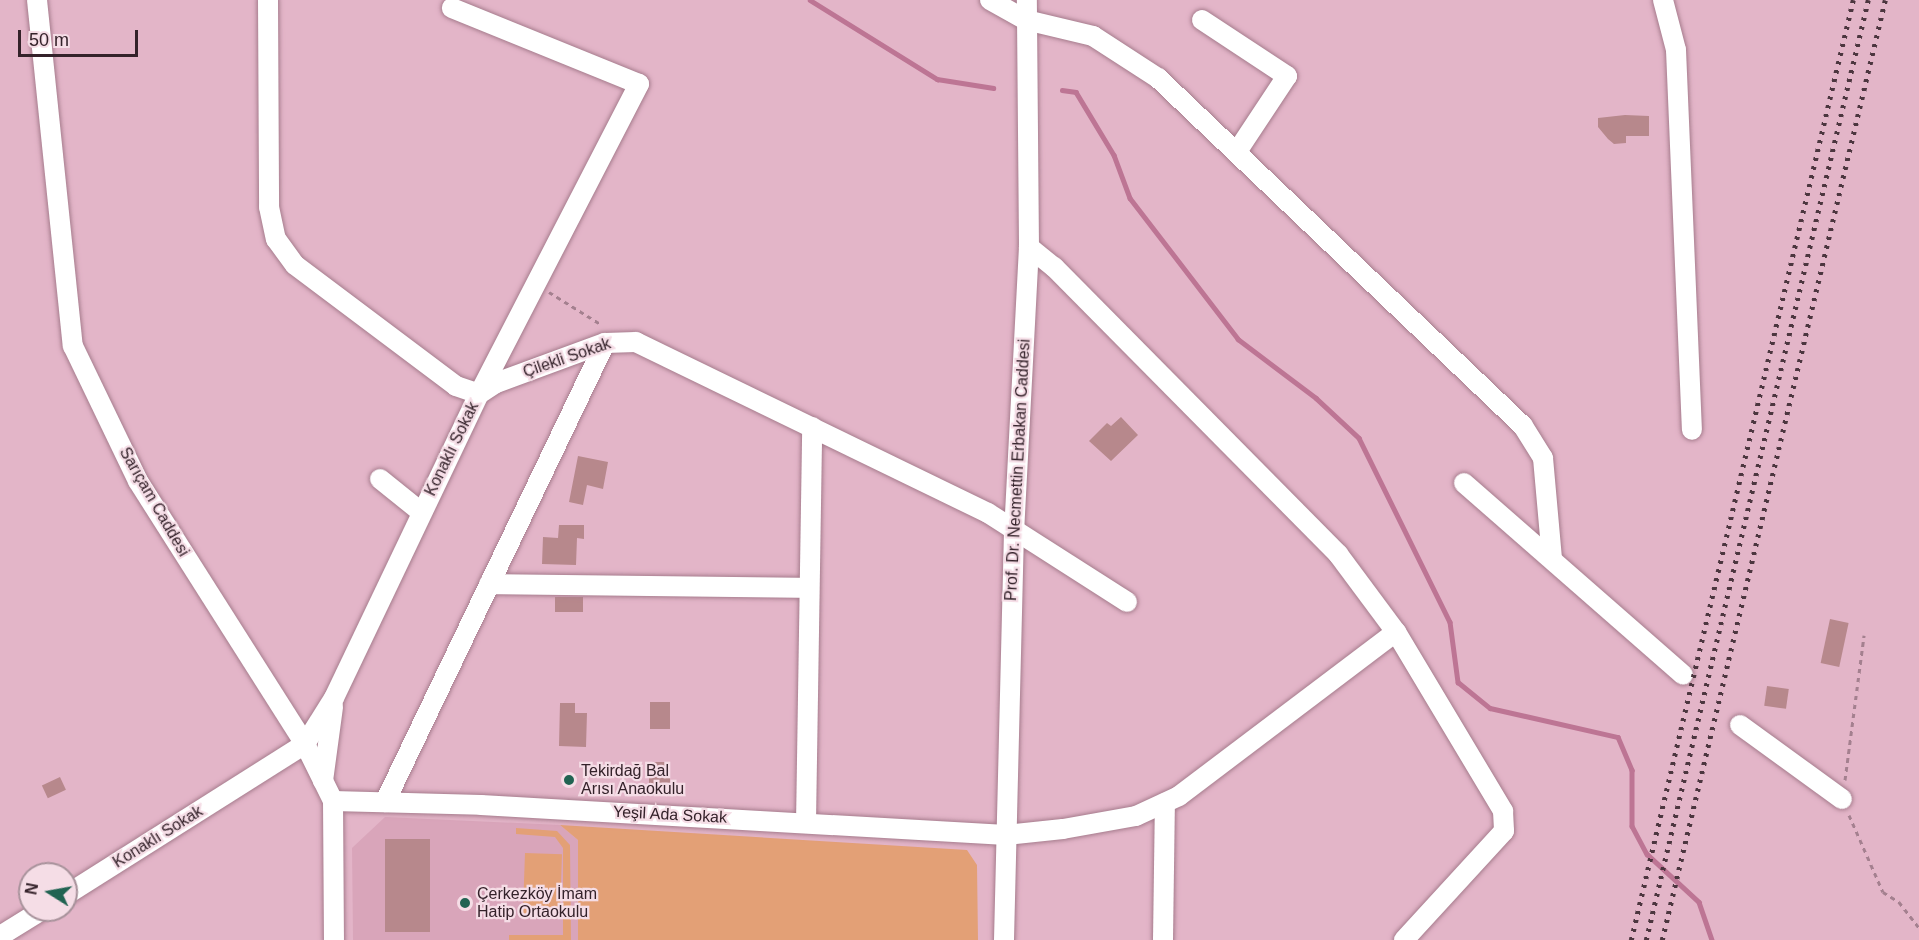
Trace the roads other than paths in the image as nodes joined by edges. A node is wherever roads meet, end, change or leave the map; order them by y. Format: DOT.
graph roads {
  1 [pos="37,0"];
  2 [pos="268,0"];
  3 [pos="990,0"];
  4 [pos="1027,0"];
  5 [pos="1663,0"];
  6 [pos="452,8"];
  7 [pos="1026,20"];
  8 [pos="1202,20"];
  9 [pos="1236,153"];
  10 [pos="1029,247"];
  11 [pos="611,341"];
  12 [pos="479,394"];
  13 [pos="812,427"];
  14 [pos="1692,430"];
  15 [pos="380,479"];
  16 [pos="1464,483"];
  17 [pos="421,512"];
  18 [pos="1014,533"];
  19 [pos="1552,558"];
  20 [pos="489,584"];
  21 [pos="809,588"];
  22 [pos="1127,602"];
  23 [pos="1396,632"];
  24 [pos="1683,675"];
  25 [pos="334,698"];
  26 [pos="1740,724"];
  27 [pos="304,744"];
  28 [pos="323,781"];
  29 [pos="1842,799"];
  30 [pos="333,801"];
  31 [pos="384,802"];
  32 [pos="1166,803"];
  33 [pos="806,823"];
  34 [pos="1006,835"];
  35 [pos="78,887"];
  36 [pos="23,922"];
  37 [pos="0,936"];
  38 [pos="334,940"];
  39 [pos="1004,940"];
  40 [pos="1163,940"];
  41 [pos="1404,940"];
  1 -- 27 [label="street, Sarıçam Caddesi"];
  2 -- 12 [label="street"];
  3 -- 7 [label="street"];
  4 -- 7 [label="street, Prof. Dr. Necmettin Erbakan Caddesi"];
  5 -- 14 [label="street"];
  6 -- 12 [label="street, Konaklı Sokak"];
  7 -- 9 [label="street"];
  7 -- 10 [label="street, Prof. Dr. Necmettin Erbakan Caddesi"];
  8 -- 9 [label="street"];
  9 -- 19 [label="street"];
  10 -- 18 [label="street, Prof. Dr. Necmettin Erbakan Caddesi"];
  10 -- 23 [label="street"];
  11 -- 12 [label="street, Çilekli Sokak"];
  11 -- 13 [label="street, Çilekli Sokak"];
  11 -- 20 [label="street"];
  12 -- 17 [label="street, Konaklı Sokak"];
  13 -- 18 [label="street, Çilekli Sokak"];
  13 -- 21 [label="street"];
  15 -- 17 [label="street"];
  16 -- 19 [label="street"];
  17 -- 25 [label="street, Konaklı Sokak"];
  18 -- 22 [label="street, Çilekli Sokak"];
  18 -- 34 [label="street, Prof. Dr. Necmettin Erbakan Caddesi"];
  19 -- 24 [label="street"];
  20 -- 21 [label="street"];
  20 -- 31 [label="street"];
  21 -- 33 [label="street"];
  23 -- 32 [label="street, Yeşil Ada Sokak"];
  23 -- 41 [label="street"];
  25 -- 27 [label="street, Konaklı Sokak"];
  25 -- 28 [label="street"];
  26 -- 29 [label="street"];
  27 -- 28 [label="street, Sarıçam Caddesi"];
  27 -- 35 [label="street, Konaklı Sokak"];
  28 -- 30 [label="street, Sarıçam Caddesi"];
  30 -- 31 [label="street, Yeşil Ada Sokak"];
  30 -- 38 [label="street, Sarıçam Caddesi"];
  31 -- 33 [label="street, Yeşil Ada Sokak"];
  32 -- 34 [label="street, Yeşil Ada Sokak"];
  32 -- 40 [label="street"];
  33 -- 34 [label="street, Yeşil Ada Sokak"];
  34 -- 39 [label="street, Prof. Dr. Necmettin Erbakan Caddesi"];
  36 -- 37 [label="street"];
}
